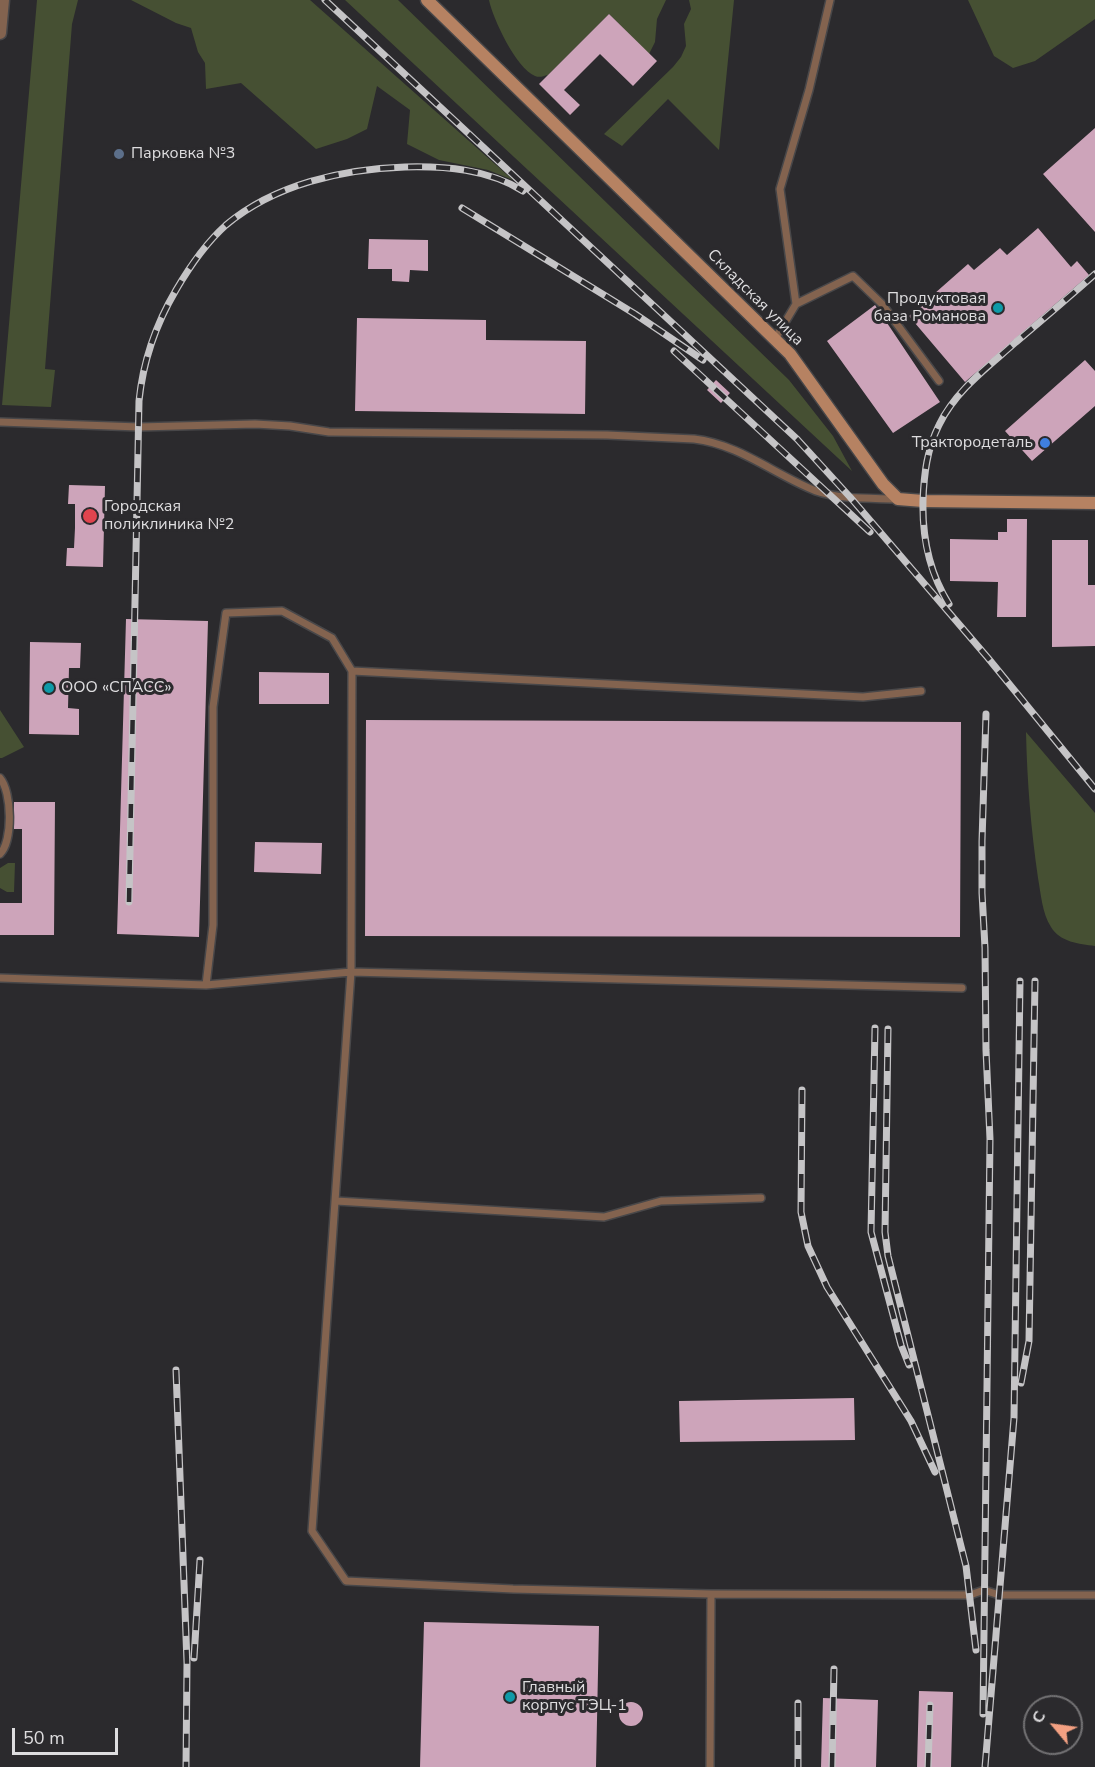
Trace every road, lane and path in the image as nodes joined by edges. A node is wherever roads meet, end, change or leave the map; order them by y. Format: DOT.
graph roads {
  1 [pos="3,0"];
  2 [pos="428,0"];
  3 [pos="830,0"];
  4 [pos="0,33"];
  5 [pos="796,304"];
  6 [pos="775,339"];
  7 [pos="939,381"];
  8 [pos="0,422"];
  9 [pos="898,499"];
  10 [pos="1095,503"];
  11 [pos="352,671"];
  12 [pos="921,691"];
  13 [pos="0,778"];
  14 [pos="0,854"];
  15 [pos="351,972"];
  16 [pos="0,978"];
  17 [pos="206,985"];
  18 [pos="962,988"];
  19 [pos="761,1198"];
  20 [pos="336,1201"];
  21 [pos="711,1594"];
  22 [pos="1095,1595"];
  23 [pos="710,1767"];
  1 -- 4 [label="street"];
  2 -- 6 [label="street, Складская улица"];
  3 -- 5 [label="lane"];
  5 -- 6 [label="lane"];
  5 -- 7 [label="lane"];
  6 -- 9 [label="street, Складская улица"];
  8 -- 9 [label="lane"];
  9 -- 10 [label="street"];
  11 -- 12 [label="lane"];
  11 -- 15 [label="lane"];
  11 -- 17 [label="lane"];
  13 -- 14 [label="lane"];
  15 -- 17 [label="lane"];
  15 -- 18 [label="lane"];
  15 -- 20 [label="lane"];
  16 -- 17 [label="lane"];
  19 -- 20 [label="lane"];
  20 -- 21 [label="lane"];
  21 -- 22 [label="lane"];
  21 -- 23 [label="lane"];
}
